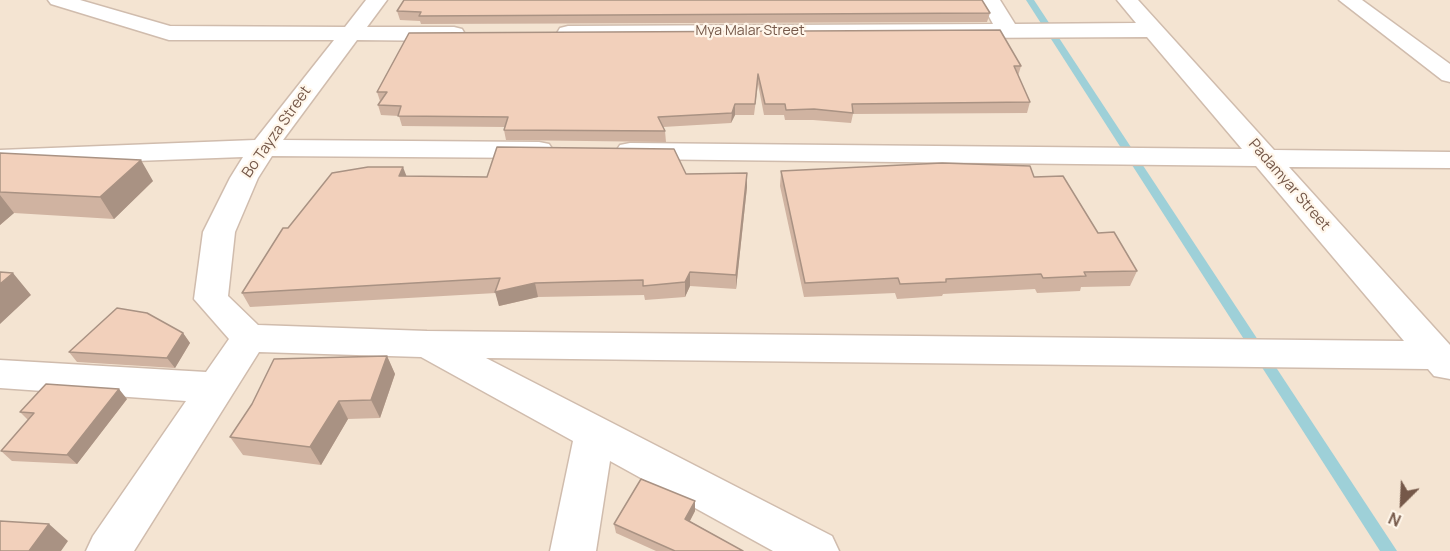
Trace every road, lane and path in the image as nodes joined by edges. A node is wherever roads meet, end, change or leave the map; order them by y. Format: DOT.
graph roads {
  1 [pos="58,0"];
  2 [pos="377,0"];
  3 [pos="990,0"];
  4 [pos="1127,0"];
  5 [pos="1349,0"];
  6 [pos="1007,29"];
  7 [pos="1151,30"];
  8 [pos="469,33"];
  9 [pos="553,33"];
  10 [pos="350,34"];
  11 [pos="1450,75"];
  12 [pos="263,148"];
  13 [pos="561,150"];
  14 [pos="609,151"];
  15 [pos="1266,157"];
  16 [pos="0,158"];
  17 [pos="1450,160"];
  18 [pos="249,338"];
  19 [pos="428,344"];
  20 [pos="1444,362"];
  21 [pos="0,374"];
  22 [pos="216,388"];
  23 [pos="594,434"];
  24 [pos="109,551"];
  25 [pos="573,551"];
  26 [pos="816,551"];
  1 -- 10 [label="street"];
  2 -- 10 [label="street, Bo Tayza Street"];
  3 -- 6 [label="street"];
  4 -- 7 [label="street, Padamyar Street"];
  5 -- 11 [label="street"];
  6 -- 7 [label="street, Mya Malar Street"];
  6 -- 9 [label="street, Mya Malar Street"];
  7 -- 15 [label="street, Padamyar Street"];
  8 -- 10 [label="street"];
  10 -- 12 [label="street, Bo Tayza Street"];
  12 -- 13 [label="street"];
  12 -- 16 [label="street"];
  12 -- 18 [label="street, Bo Tayza Street"];
  14 -- 15 [label="street"];
  15 -- 17 [label="street"];
  15 -- 20 [label="street, Padamyar Street"];
  18 -- 19 [label="street"];
  18 -- 22 [label="street"];
  19 -- 20 [label="street"];
  19 -- 23 [label="street"];
  21 -- 22 [label="street"];
  22 -- 24 [label="street"];
  23 -- 25 [label="street"];
  23 -- 26 [label="street"];
}
